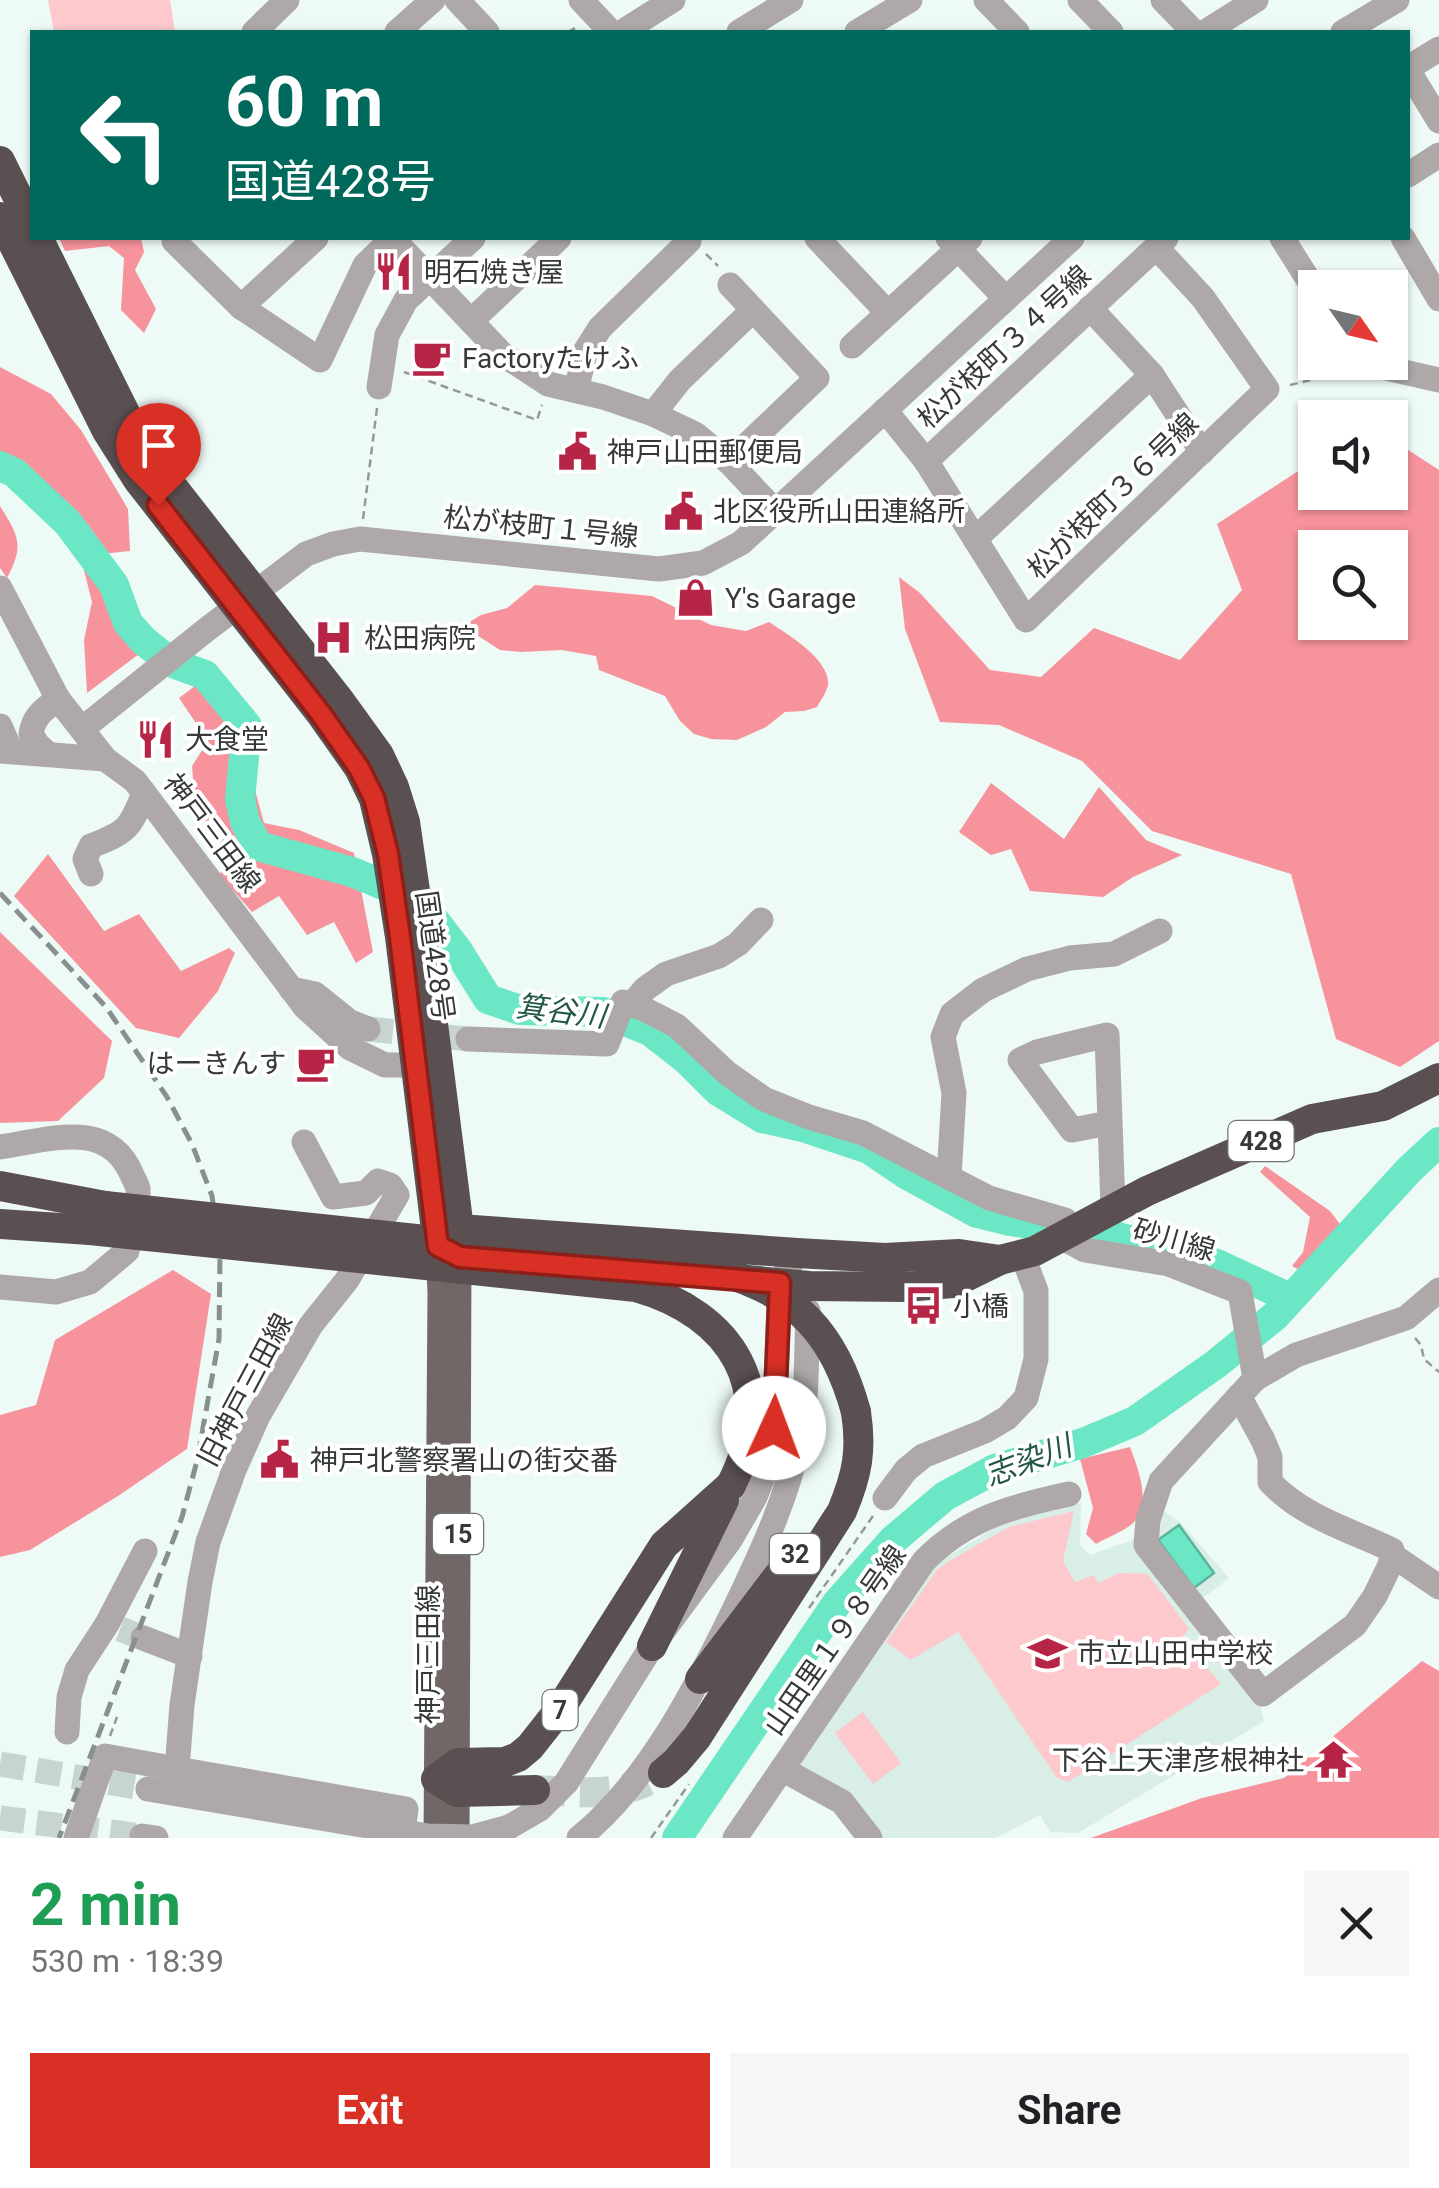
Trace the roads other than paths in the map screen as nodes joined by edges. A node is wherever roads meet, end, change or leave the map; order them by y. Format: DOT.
graph roads {
  1 [pos="432,0"];
  2 [pos="457,0"];
  3 [pos="581,0"];
  4 [pos="673,0"];
  5 [pos="791,0"];
  6 [pos="910,0"];
  7 [pos="986,0"];
  8 [pos="1080,0"];
  9 [pos="1163,0"];
  10 [pos="1256,0"];
  11 [pos="1397,0"];
  12 [pos="276,3"];
  13 [pos="1364,8"];
  14 [pos="875,28"];
  15 [pos="256,30"];
  16 [pos="399,30"];
  17 [pos="485,30"];
  18 [pos="609,30"];
  19 [pos="625,30"];
  20 [pos="750,30"];
  21 [pos="1015,30"];
  22 [pos="1109,30"];
  23 [pos="1192,30"];
  24 [pos="1208,30"];
  25 [pos="1345,30"];
  26 [pos="1439,48"];
  27 [pos="1410,68"];
  28 [pos="1410,72"];
  29 [pos="1439,121"];
  30 [pos="1439,155"];
  31 [pos="0,161"];
  32 [pos="1410,174"];
  33 [pos="0,217"];
  34 [pos="30,222"];
  35 [pos="39,240"];
  36 [pos="175,240"];
  37 [pos="314,240"];
  38 [pos="390,240"];
  39 [pos="394,240"];
  40 [pos="472,240"];
  41 [pos="557,240"];
  42 [pos="687,240"];
  43 [pos="819,240"];
  44 [pos="1070,240"];
  45 [pos="1283,240"];
  46 [pos="1404,240"];
  47 [pos="959,241"];
  48 [pos="1161,242"];
  49 [pos="1302,270"];
  50 [pos="430,278"];
  51 [pos="1435,281"];
  52 [pos="730,285"];
  53 [pos="1006,299"];
  54 [pos="241,307"];
  55 [pos="1090,308"];
  56 [pos="753,310"];
  57 [pos="888,313"];
  58 [pos="471,321"];
  59 [pos="852,346"];
  60 [pos="1408,373"];
  61 [pos="381,376"];
  62 [pos="1152,376"];
  63 [pos="1439,380"];
  64 [pos="576,390"];
  65 [pos="885,410"];
  66 [pos="653,414"];
  67 [pos="1202,452"];
  68 [pos="926,461"];
  69 [pos="729,462"];
  70 [pos="775,511"];
  71 [pos="974,539"];
  72 [pos="0,588"];
  73 [pos="246,599"];
  74 [pos="58,700"];
  75 [pos="90,722"];
  76 [pos="0,726"];
  77 [pos="5,751"];
  78 [pos="48,754"];
  79 [pos="104,758"];
  80 [pos="144,793"];
  81 [pos="90,874"];
  82 [pos="762,920"];
  83 [pos="1160,932"];
  84 [pos="412,945"];
  85 [pos="291,989"];
  86 [pos="626,1007"];
  87 [pos="368,1029"];
  88 [pos="468,1038"];
  89 [pos="416,1065"];
  90 [pos="1439,1078"];
  91 [pos="1109,1123"];
  92 [pos="304,1142"];
  93 [pos="0,1146"];
  94 [pos="949,1176"];
  95 [pos="0,1186"];
  96 [pos="0,1199"];
  97 [pos="94,1213"];
  98 [pos="132,1220"];
  99 [pos="192,1226"];
  100 [pos="0,1227"];
  101 [pos="1077,1227"];
  102 [pos="228,1230"];
  103 [pos="369,1244"];
  104 [pos="452,1244"];
  105 [pos="797,1253"];
  106 [pos="1011,1257"];
  107 [pos="794,1284"];
  108 [pos="0,1287"];
  109 [pos="1439,1290"];
  110 [pos="1249,1384"];
  111 [pos="856,1412"];
  112 [pos="732,1484"];
  113 [pos="1069,1494"];
  114 [pos="885,1498"];
  115 [pos="145,1551"];
  116 [pos="1392,1555"];
  117 [pos="1439,1587"];
  118 [pos="123,1630"];
  119 [pos="652,1646"];
  120 [pos="190,1656"];
  121 [pos="700,1678"];
  122 [pos="67,1732"];
  123 [pos="178,1769"];
  124 [pos="782,1769"];
  125 [pos="662,1773"];
  126 [pos="148,1789"];
  127 [pos="535,1790"];
  128 [pos="445,1797"];
  129 [pos="406,1809"];
  130 [pos="76,1838"];
  131 [pos="402,1838"];
  132 [pos="456,1838"];
  133 [pos="579,1838"];
  134 [pos="735,1838"];
  135 [pos="870,1838"];
  1 -- 16 [label="street"];
  2 -- 17 [label="street"];
  3 -- 18 [label="street"];
  4 -- 19 [label="street"];
  5 -- 20 [label="street"];
  6 -- 14 [label="street"];
  7 -- 21 [label="street"];
  8 -- 22 [label="street"];
  9 -- 23 [label="street"];
  10 -- 24 [label="street"];
  11 -- 13 [label="street"];
  12 -- 15 [label="street"];
  13 -- 25 [label="street"];
  26 -- 27 [label="street"];
  28 -- 29 [label="street"];
  30 -- 32 [label="street"];
  31 -- 34 [label="highway"];
  33 -- 73 [label="highway, 国道428号"];
  35 -- 73 [label="highway, 国道428号"];
  36 -- 54 [label="street"];
  37 -- 54 [label="street"];
  38 -- 54 [label="street"];
  39 -- 50 [label="street"];
  40 -- 50 [label="street"];
  41 -- 58 [label="street"];
  42 -- 64 [label="street"];
  43 -- 57 [label="street"];
  44 -- 53 [label="street, 松が枝町１号線"];
  45 -- 49 [label="street"];
  46 -- 51 [label="street"];
  47 -- 53 [label="street"];
  47 -- 57 [label="street"];
  48 -- 55 [label="street, 松が枝町３４号線"];
  48 -- 67 [label="street, 松が枝町３６号線"];
  50 -- 58 [label="street"];
  50 -- 61 [label="street"];
  52 -- 56 [label="street"];
  53 -- 65 [label="street, 松が枝町１号線"];
  55 -- 62 [label="street"];
  55 -- 68 [label="street, 松が枝町３４号線"];
  56 -- 66 [label="street"];
  56 -- 69 [label="street"];
  57 -- 59 [label="street"];
  58 -- 64 [label="street"];
  60 -- 63 [label="street"];
  62 -- 67 [label="street"];
  62 -- 71 [label="street"];
  64 -- 66 [label="street"];
  65 -- 68 [label="street, 松が枝町３６号線"];
  65 -- 70 [label="street, 松が枝町１号線"];
  66 -- 69 [label="street"];
  67 -- 71 [label="street, 松が枝町３６号線"];
  68 -- 71 [label="street, 松が枝町３６号線"];
  69 -- 70 [label="street"];
  70 -- 73 [label="street, 松が枝町１号線"];
  72 -- 74 [label="street, 神戸三田線"];
  73 -- 75 [label="street, 松が枝町１号線"];
  73 -- 84 [label="highway, 国道428号"];
  74 -- 75 [label="street, 神戸三田線"];
  74 -- 78 [label="street"];
  75 -- 79 [label="street, 神戸三田線"];
  76 -- 77 [label="street"];
  77 -- 78 [label="street"];
  78 -- 79 [label="street"];
  79 -- 80 [label="street, 神戸三田線"];
  80 -- 81 [label="street"];
  80 -- 85 [label="street, 神戸三田線"];
  82 -- 86 [label="street"];
  83 -- 94 [label="street"];
  84 -- 89 [label="highway, 国道428号"];
  84 -- 104 [label="highway, 国道428号"];
  85 -- 87 [label="street"];
  85 -- 89 [label="street, 神戸三田線"];
  86 -- 88 [label="street"];
  86 -- 94 [label="street"];
  89 -- 104 [label="highway, 国道428号"];
  90 -- 101 [label="highway, 428"];
  91 -- 101 [label="street"];
  92 -- 103 [label="street, 旧神戸三田線"];
  93 -- 98 [label="street"];
  94 -- 101 [label="street"];
  95 -- 97 [label="highway, 7"];
  96 -- 97 [label="highway, 7"];
  97 -- 100 [label="highway, 7"];
  97 -- 111 [label="highway, 7, bridge"];
  97 -- 112 [label="highway, 7, bridge"];
  98 -- 99 [label="street"];
  98 -- 108 [label="street"];
  101 -- 106 [label="highway, 428"];
  101 -- 110 [label="street, 砂川線"];
  102 -- 103 [label="street"];
  103 -- 104 [label="street"];
  103 -- 120 [label="street, 旧神戸三田線"];
  104 -- 105 [label="highway"];
  104 -- 107 [label="highway, 428"];
  104 -- 128 [label="main road, 神戸三田線 / 15"];
  105 -- 106 [label="highway"];
  105 -- 107 [label="street, 32"];
  106 -- 107 [label="highway, 428"];
  106 -- 114 [label="street"];
  107 -- 119 [label="street, 32"];
  107 -- 121 [label="street, 32"];
  109 -- 110 [label="street"];
  110 -- 116 [label="street, 砂川線"];
  110 -- 116 [label="street"];
  111 -- 121 [label="highway, 32"];
  111 -- 125 [label="highway"];
  112 -- 119 [label="highway, 7"];
  112 -- 128 [label="highway, 7"];
  113 -- 124 [label="street, 山田里１９８号線"];
  115 -- 118 [label="street"];
  116 -- 117 [label="street"];
  118 -- 120 [label="street"];
  118 -- 122 [label="street"];
  119 -- 126 [label="street, 32, bridge"];
  120 -- 123 [label="street, 旧神戸三田線"];
  121 -- 133 [label="street, 32"];
  123 -- 129 [label="street"];
  123 -- 130 [label="street"];
  124 -- 134 [label="street, 山田里１９８号線"];
  124 -- 135 [label="street"];
  127 -- 128 [label="highway"];
  128 -- 129 [label="street"];
  128 -- 132 [label="main road, 神戸三田線 / 15"];
  129 -- 131 [label="street"];
}
